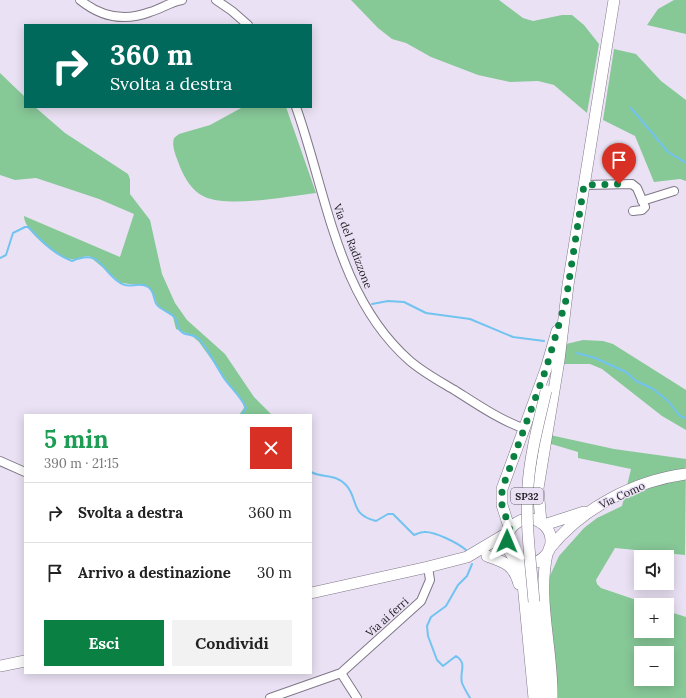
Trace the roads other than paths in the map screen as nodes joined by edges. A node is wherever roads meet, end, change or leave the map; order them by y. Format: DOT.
graph roads {
  1 [pos="80,0"];
  2 [pos="182,0"];
  3 [pos="216,0"];
  4 [pos="614,0"];
  5 [pos="247,24"];
  6 [pos="296,108"];
  7 [pos="584,185"];
  8 [pos="674,191"];
  9 [pos="642,200"];
  10 [pos="633,211"];
  11 [pos="566,300"];
  12 [pos="507,423"];
  13 [pos="525,430"];
  14 [pos="519,447"];
  15 [pos="0,461"];
  16 [pos="24,472"];
  17 [pos="686,474"];
  18 [pos="539,504"];
  19 [pos="502,505"];
  20 [pos="592,510"];
  21 [pos="574,516"];
  22 [pos="523,520"];
  23 [pos="542,524"];
  24 [pos="509,531"];
  25 [pos="548,552"];
  26 [pos="467,556"];
  27 [pos="487,556"];
  28 [pos="517,560"];
  29 [pos="428,567"];
  30 [pos="312,589"];
  31 [pos="325,590"];
  32 [pos="312,593"];
  33 [pos="529,604"];
  34 [pos="24,661"];
  35 [pos="0,666"];
  36 [pos="341,673"];
  37 [pos="270,698"];
  38 [pos="357,698"];
  39 [pos="534,698"];
  40 [pos="544,698"];
  41 [pos="552,698"];
  1 -- 2 [label="street"];
  3 -- 5 [label="street"];
  4 -- 7 [label="main road, SP32"];
  6 -- 12 [label="street, Via del Radizzone"];
  7 -- 9 [label="street"];
  7 -- 11 [label="main road, SP32"];
  8 -- 9 [label="street"];
  9 -- 10 [label="street"];
  11 -- 13 [label="main road"];
  11 -- 18 [label="main road"];
  11 -- 33 [label="main road, SP32, bridge"];
  12 -- 13 [label="street"];
  12 -- 14 [label="street"];
  13 -- 14 [label="main road"];
  14 -- 19 [label="main road"];
  15 -- 16 [label="street"];
  17 -- 20 [label="main road, Via Como"];
  18 -- 21 [label="main road"];
  18 -- 23 [label="main road"];
  19 -- 22 [label="main road"];
  19 -- 24 [label="main road"];
  20 -- 21 [label="main road"];
  20 -- 25 [label="main road, Via Como"];
  21 -- 23 [label="main road"];
  22 -- 23 [label="main road"];
  22 -- 24 [label="main road"];
  23 -- 25 [label="main road"];
  24 -- 26 [label="main road"];
  24 -- 28 [label="main road"];
  25 -- 28 [label="main road"];
  25 -- 41 [label="main road"];
  26 -- 27 [label="main road"];
  26 -- 29 [label="main road"];
  27 -- 28 [label="main road"];
  27 -- 33 [label="main road"];
  28 -- 33 [label="main road"];
  29 -- 31 [label="main road"];
  29 -- 36 [label="street, Via ai ferri"];
  30 -- 31 [label="main road"];
  31 -- 32 [label="main road"];
  33 -- 39 [label="main road"];
  33 -- 40 [label="main road, SP32"];
  34 -- 35 [label="main road"];
  36 -- 37 [label="street, Via ai ferri"];
  36 -- 38 [label="street"];
}
